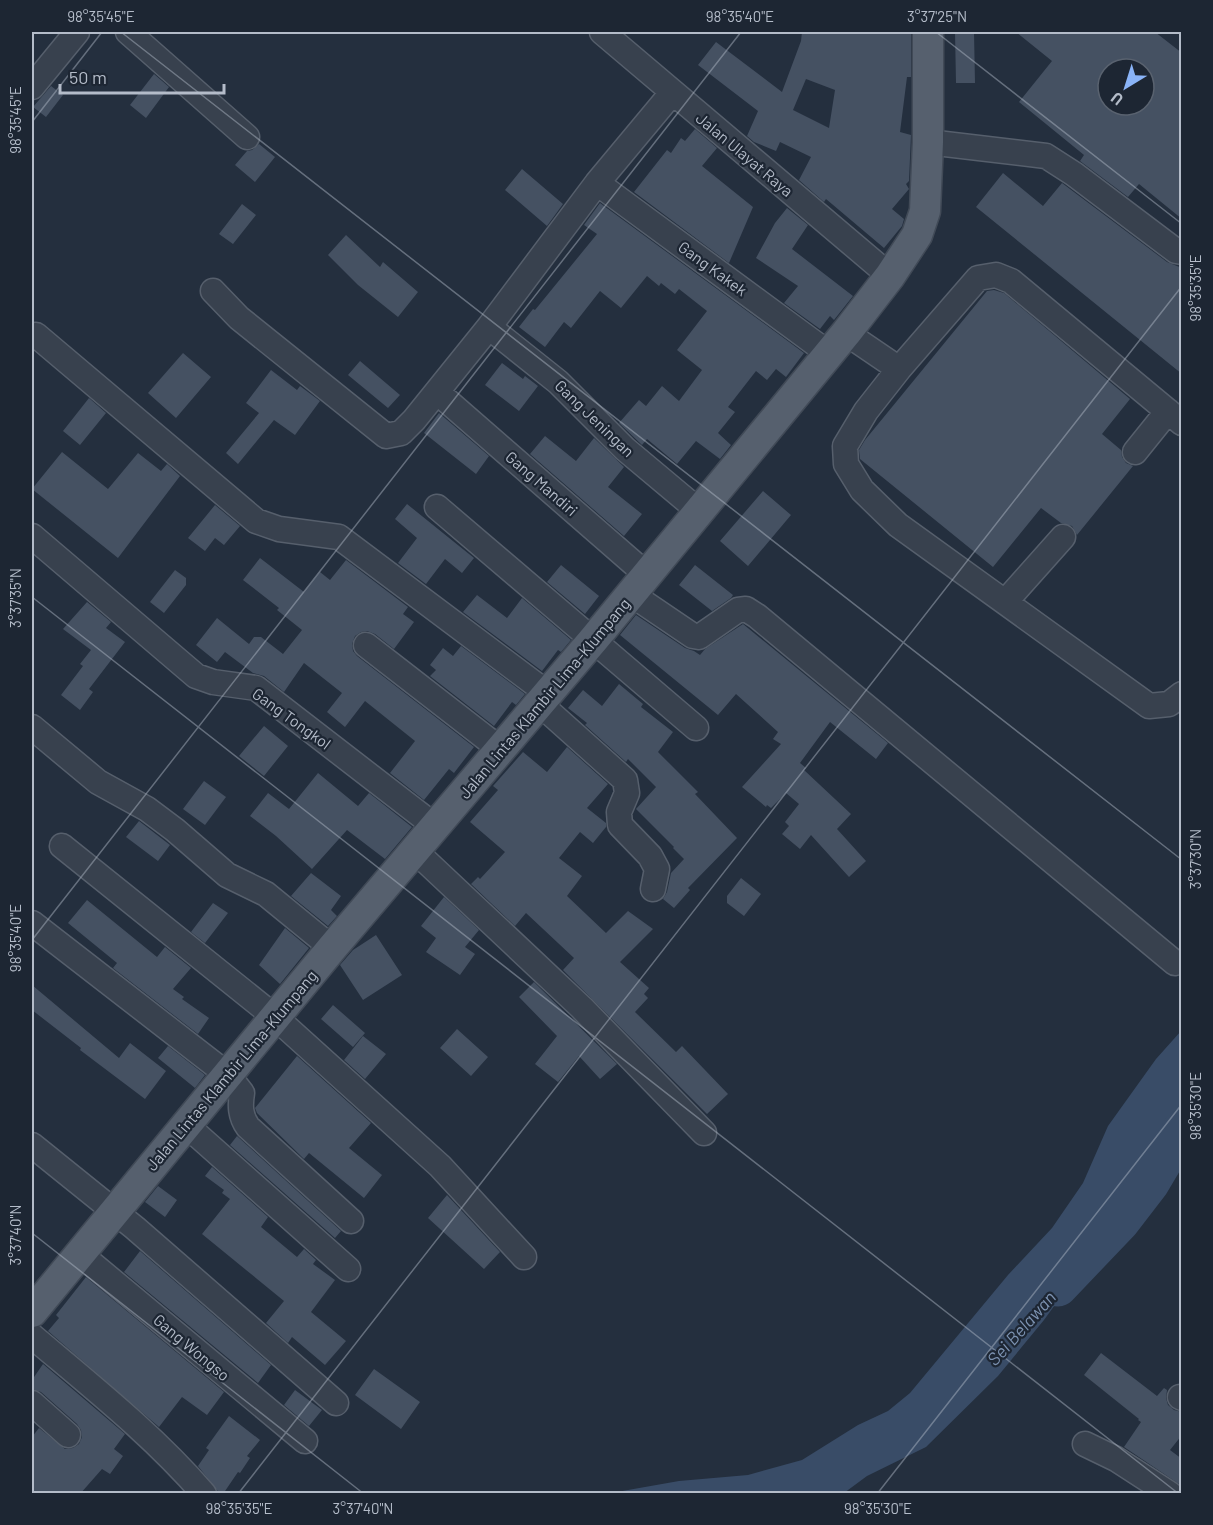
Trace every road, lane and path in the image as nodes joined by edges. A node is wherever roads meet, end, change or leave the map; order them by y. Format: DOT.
graph roads {
  1 [pos="77,32"];
  2 [pos="128,32"];
  3 [pos="602,32"];
  4 [pos="928,32"];
  5 [pos="32,87"];
  6 [pos="672,93"];
  7 [pos="247,137"];
  8 [pos="928,142"];
  9 [pos="597,183"];
  10 [pos="1182,252"];
  11 [pos="890,276"];
  12 [pos="213,291"];
  13 [pos="489,327"];
  14 [pos="36,335"];
  15 [pos="837,343"];
  16 [pos="899,369"];
  17 [pos="437,392"];
  18 [pos="1175,417"];
  19 [pos="1135,453"];
  20 [pos="437,507"];
  21 [pos="699,511"];
  22 [pos="32,536"];
  23 [pos="1063,537"];
  24 [pos="639,584"];
  25 [pos="1006,601"];
  26 [pos="594,639"];
  27 [pos="366,645"];
  28 [pos="1182,694"];
  29 [pos="543,698"];
  30 [pos="32,727"];
  31 [pos="696,728"];
  32 [pos="500,749"];
  33 [pos="435,827"];
  34 [pos="62,846"];
  35 [pos="414,850"];
  36 [pos="653,888"];
  37 [pos="32,923"];
  38 [pos="332,948"];
  39 [pos="1175,963"];
  40 [pos="275,1017"];
  41 [pos="228,1075"];
  42 [pos="186,1125"];
  43 [pos="704,1133"];
  44 [pos="32,1145"];
  45 [pos="114,1211"];
  46 [pos="351,1221"];
  47 [pos="80,1254"];
  48 [pos="524,1257"];
  49 [pos="348,1269"];
  50 [pos="32,1312"];
  51 [pos="32,1336"];
  52 [pos="32,1403"];
  53 [pos="336,1403"];
  54 [pos="68,1435"];
  55 [pos="305,1441"];
  56 [pos="1085,1444"];
  57 [pos="204,1494"];
  58 [pos="1170,1494"];
  1 -- 5 [label="street"];
  2 -- 7 [label="street"];
  3 -- 6 [label="street, Jalan Ulayat Raya"];
  4 -- 8 [label="main road, Jalan Lintas Klambir Lima–Klumpang"];
  6 -- 9 [label="street"];
  6 -- 11 [label="street, Jalan Ulayat Raya"];
  8 -- 10 [label="street"];
  8 -- 11 [label="main road, Jalan Lintas Klambir Lima–Klumpang"];
  9 -- 13 [label="street"];
  9 -- 15 [label="street, Gang Kakek"];
  11 -- 15 [label="main road, Jalan Lintas Klambir Lima–Klumpang"];
  12 -- 17 [label="street"];
  13 -- 17 [label="street"];
  13 -- 21 [label="street, Gang Jeningan"];
  14 -- 29 [label="street"];
  15 -- 16 [label="street, Gang Kakek"];
  15 -- 21 [label="main road, Jalan Lintas Klambir Lima–Klumpang"];
  16 -- 18 [label="street"];
  16 -- 25 [label="street"];
  17 -- 24 [label="street, Gang Mandiri"];
  18 -- 19 [label="street"];
  20 -- 26 [label="street"];
  21 -- 24 [label="main road, Jalan Lintas Klambir Lima–Klumpang"];
  22 -- 33 [label="street, Gang Tongkol"];
  23 -- 25 [label="street"];
  24 -- 26 [label="main road, Jalan Lintas Klambir Lima–Klumpang"];
  24 -- 39 [label="street, Gang Mandiri"];
  25 -- 28 [label="street"];
  26 -- 29 [label="main road, Jalan Lintas Klambir Lima–Klumpang"];
  26 -- 31 [label="street"];
  27 -- 32 [label="street"];
  29 -- 32 [label="main road, Jalan Lintas Klambir Lima–Klumpang"];
  29 -- 36 [label="street"];
  30 -- 38 [label="street"];
  32 -- 33 [label="main road, Jalan Lintas Klambir Lima–Klumpang"];
  33 -- 35 [label="main road, Jalan Lintas Klambir Lima–Klumpang"];
  34 -- 40 [label="street"];
  35 -- 38 [label="main road, Jalan Lintas Klambir Lima–Klumpang"];
  35 -- 43 [label="street"];
  37 -- 41 [label="street"];
  38 -- 40 [label="main road, Jalan Lintas Klambir Lima–Klumpang"];
  40 -- 41 [label="main road, Jalan Lintas Klambir Lima–Klumpang"];
  40 -- 48 [label="street"];
  41 -- 42 [label="main road, Jalan Lintas Klambir Lima–Klumpang"];
  41 -- 46 [label="street"];
  42 -- 45 [label="main road, Jalan Lintas Klambir Lima–Klumpang"];
  42 -- 49 [label="street"];
  44 -- 45 [label="street"];
  45 -- 47 [label="main road, Jalan Lintas Klambir Lima–Klumpang"];
  45 -- 53 [label="street"];
  47 -- 50 [label="main road, Jalan Lintas Klambir Lima–Klumpang"];
  47 -- 55 [label="street, Gang Wongso"];
  51 -- 57 [label="street"];
  52 -- 54 [label="street"];
  56 -- 58 [label="street"];
}
